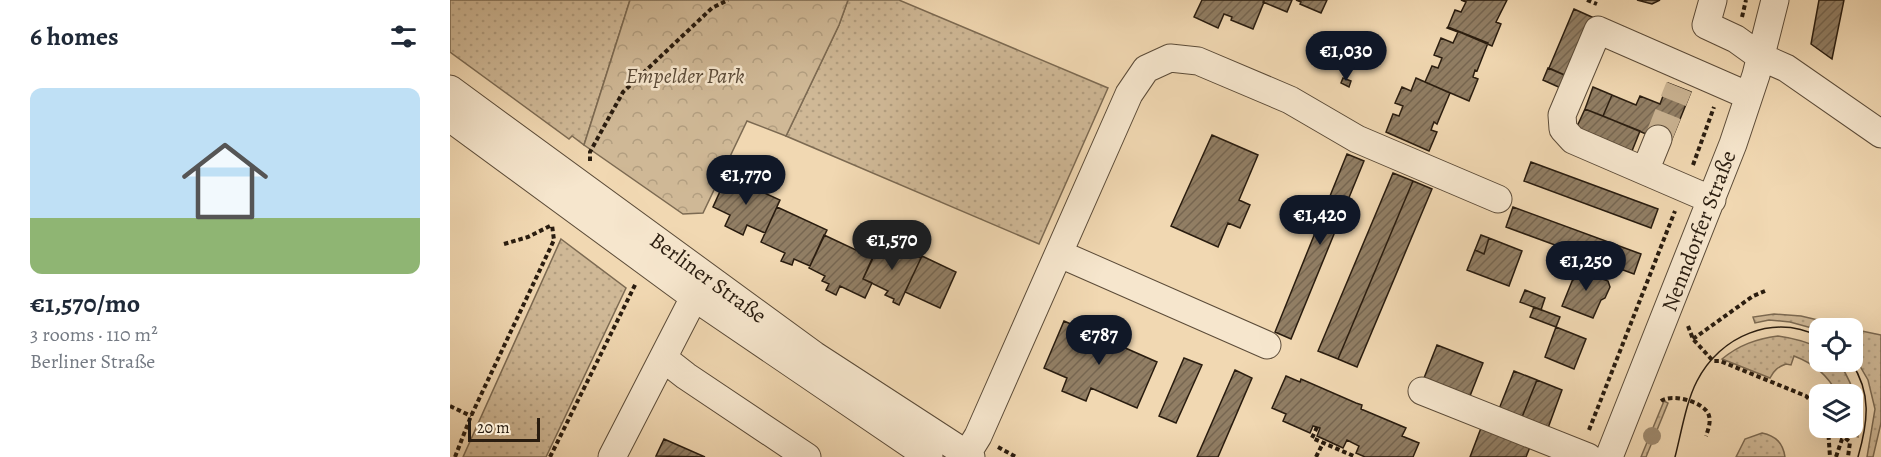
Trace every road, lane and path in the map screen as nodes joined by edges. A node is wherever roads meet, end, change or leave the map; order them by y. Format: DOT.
graph roads {
  1 [pos="728,0"];
  2 [pos="1713,0"];
  3 [pos="1746,0"];
  4 [pos="1775,0"];
  5 [pos="1736,39"];
  6 [pos="1761,57"];
  7 [pos="1722,84"];
  8 [pos="450,90"];
  9 [pos="1749,96"];
  10 [pos="450,118"];
  11 [pos="1881,134"];
  12 [pos="1658,139"];
  13 [pos="1645,171"];
  14 [pos="1684,188"];
  15 [pos="571,192"];
  16 [pos="1498,199"];
  17 [pos="1712,200"];
  18 [pos="552,225"];
  19 [pos="504,244"];
  20 [pos="1060,254"];
  21 [pos="637,281"];
  22 [pos="700,287"];
  23 [pos="1765,291"];
  24 [pos="1688,326"];
  25 [pos="1693,339"];
  26 [pos="1267,345"];
  27 [pos="663,358"];
  28 [pos="1422,391"];
  29 [pos="1809,399"];
  30 [pos="1661,400"];
  31 [pos="450,406"];
  32 [pos="471,416"];
  33 [pos="1317,427"];
  34 [pos="1706,436"];
  35 [pos="899,437"];
  36 [pos="1829,438"];
  37 [pos="1323,443"];
  38 [pos="1348,455"];
  39 [pos="1584,455"];
  40 [pos="968,456"];
  41 [pos="455,457"];
  42 [pos="550,457"];
  43 [pos="612,457"];
  44 [pos="807,457"];
  45 [pos="929,457"];
  46 [pos="1316,457"];
  47 [pos="1356,457"];
  48 [pos="1609,457"];
  49 [pos="1830,457"];
  50 [pos="1836,457"];
  51 [pos="1848,457"];
  1 -- 15 [label="path"];
  2 -- 5 [label="street"];
  3 -- 5 [label="path"];
  4 -- 6 [label="street, Nenndorfer Straße"];
  5 -- 6 [label="street"];
  6 -- 9 [label="street, Nenndorfer Straße"];
  6 -- 11 [label="street"];
  7 -- 9 [label="street"];
  7 -- 13 [label="street"];
  7 -- 14 [label="path"];
  8 -- 15 [label="street, Berliner Straße"];
  9 -- 17 [label="street, Nenndorfer Straße"];
  10 -- 15 [label="street, Berliner Straße"];
  12 -- 13 [label="street"];
  13 -- 14 [label="street"];
  14 -- 17 [label="street"];
  14 -- 39 [label="path"];
  15 -- 18 [label="path"];
  15 -- 22 [label="street, Berliner Straße"];
  16 -- 20 [label="street"];
  17 -- 48 [label="street, Nenndorfer Straße"];
  18 -- 19 [label="path"];
  18 -- 32 [label="path"];
  20 -- 26 [label="street"];
  20 -- 40 [label="street"];
  21 -- 42 [label="path"];
  22 -- 27 [label="street"];
  22 -- 35 [label="street, Berliner Straße"];
  23 -- 25 [label="path"];
  24 -- 25 [label="path"];
  25 -- 29 [label="path"];
  27 -- 43 [label="street"];
  27 -- 44 [label="street"];
  28 -- 39 [label="street"];
  30 -- 34 [label="path"];
  31 -- 32 [label="path"];
  32 -- 41 [label="path"];
  33 -- 37 [label="path"];
  35 -- 40 [label="street, Berliner Straße"];
  35 -- 45 [label="street, Berliner Straße"];
  36 -- 49 [label="path"];
  37 -- 38 [label="path"];
  37 -- 46 [label="path"];
  38 -- 47 [label="path"];
  50 -- 51 [label="path"];
}
